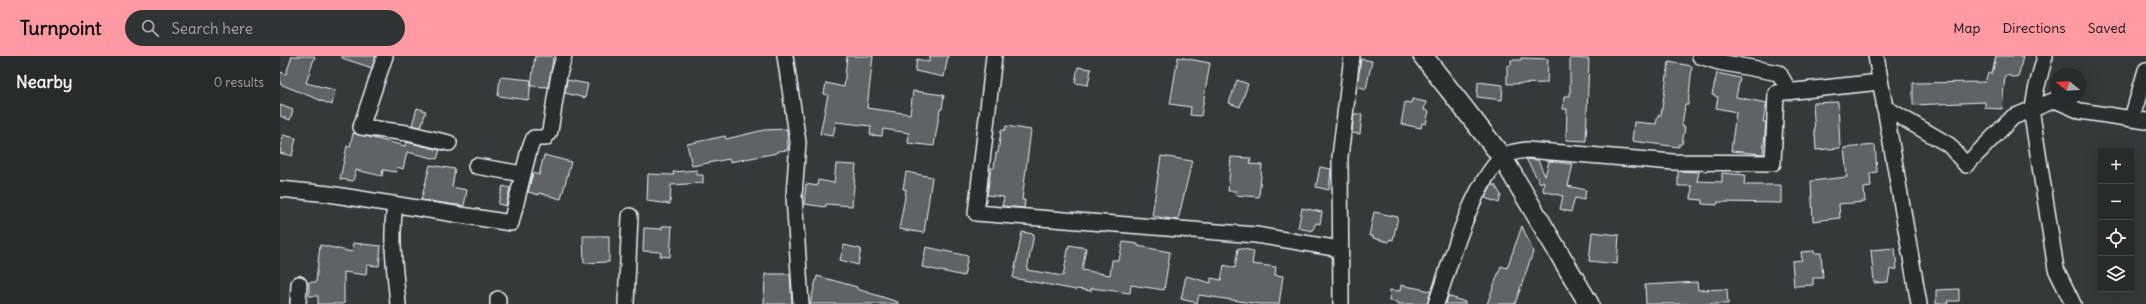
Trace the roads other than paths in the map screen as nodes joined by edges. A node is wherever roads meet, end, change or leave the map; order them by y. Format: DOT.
graph roads {
  1 [pos="385,56"];
  2 [pos="564,56"];
  3 [pos="785,56"];
  4 [pos="994,56"];
  5 [pos="1352,56"];
  6 [pos="1423,56"];
  7 [pos="1700,56"];
  8 [pos="1876,56"];
  9 [pos="2045,56"];
  10 [pos="2146,70"];
  11 [pos="1880,82"];
  12 [pos="1789,91"];
  13 [pos="1884,107"];
  14 [pos="2033,109"];
  15 [pos="2139,119"];
  16 [pos="449,142"];
  17 [pos="1502,157"];
  18 [pos="476,166"];
  19 [pos="523,174"];
  20 [pos="280,189"];
  21 [pos="395,205"];
  22 [pos="630,216"];
  23 [pos="1340,249"];
  24 [pos="299,284"];
  25 [pos="298,304"];
  26 [pos="398,304"];
  27 [pos="626,304"];
  28 [pos="801,304"];
  29 [pos="1341,304"];
  30 [pos="1436,304"];
  31 [pos="1588,304"];
  32 [pos="1918,304"];
  33 [pos="2073,304"];
  1 -- 16 [label="street"];
  2 -- 19 [label="street"];
  3 -- 28 [label="street"];
  4 -- 23 [label="street"];
  5 -- 23 [label="street"];
  6 -- 17 [label="street"];
  7 -- 12 [label="street"];
  8 -- 11 [label="street"];
  9 -- 14 [label="street"];
  10 -- 15 [label="street"];
  11 -- 12 [label="street"];
  11 -- 13 [label="street"];
  12 -- 17 [label="street"];
  13 -- 14 [label="street"];
  13 -- 32 [label="street"];
  14 -- 15 [label="street"];
  14 -- 33 [label="street"];
  17 -- 30 [label="street"];
  17 -- 31 [label="street"];
  18 -- 19 [label="street"];
  19 -- 21 [label="street"];
  20 -- 21 [label="street"];
  21 -- 26 [label="street"];
  22 -- 27 [label="street"];
  23 -- 29 [label="street"];
  24 -- 25 [label="street"];
}
